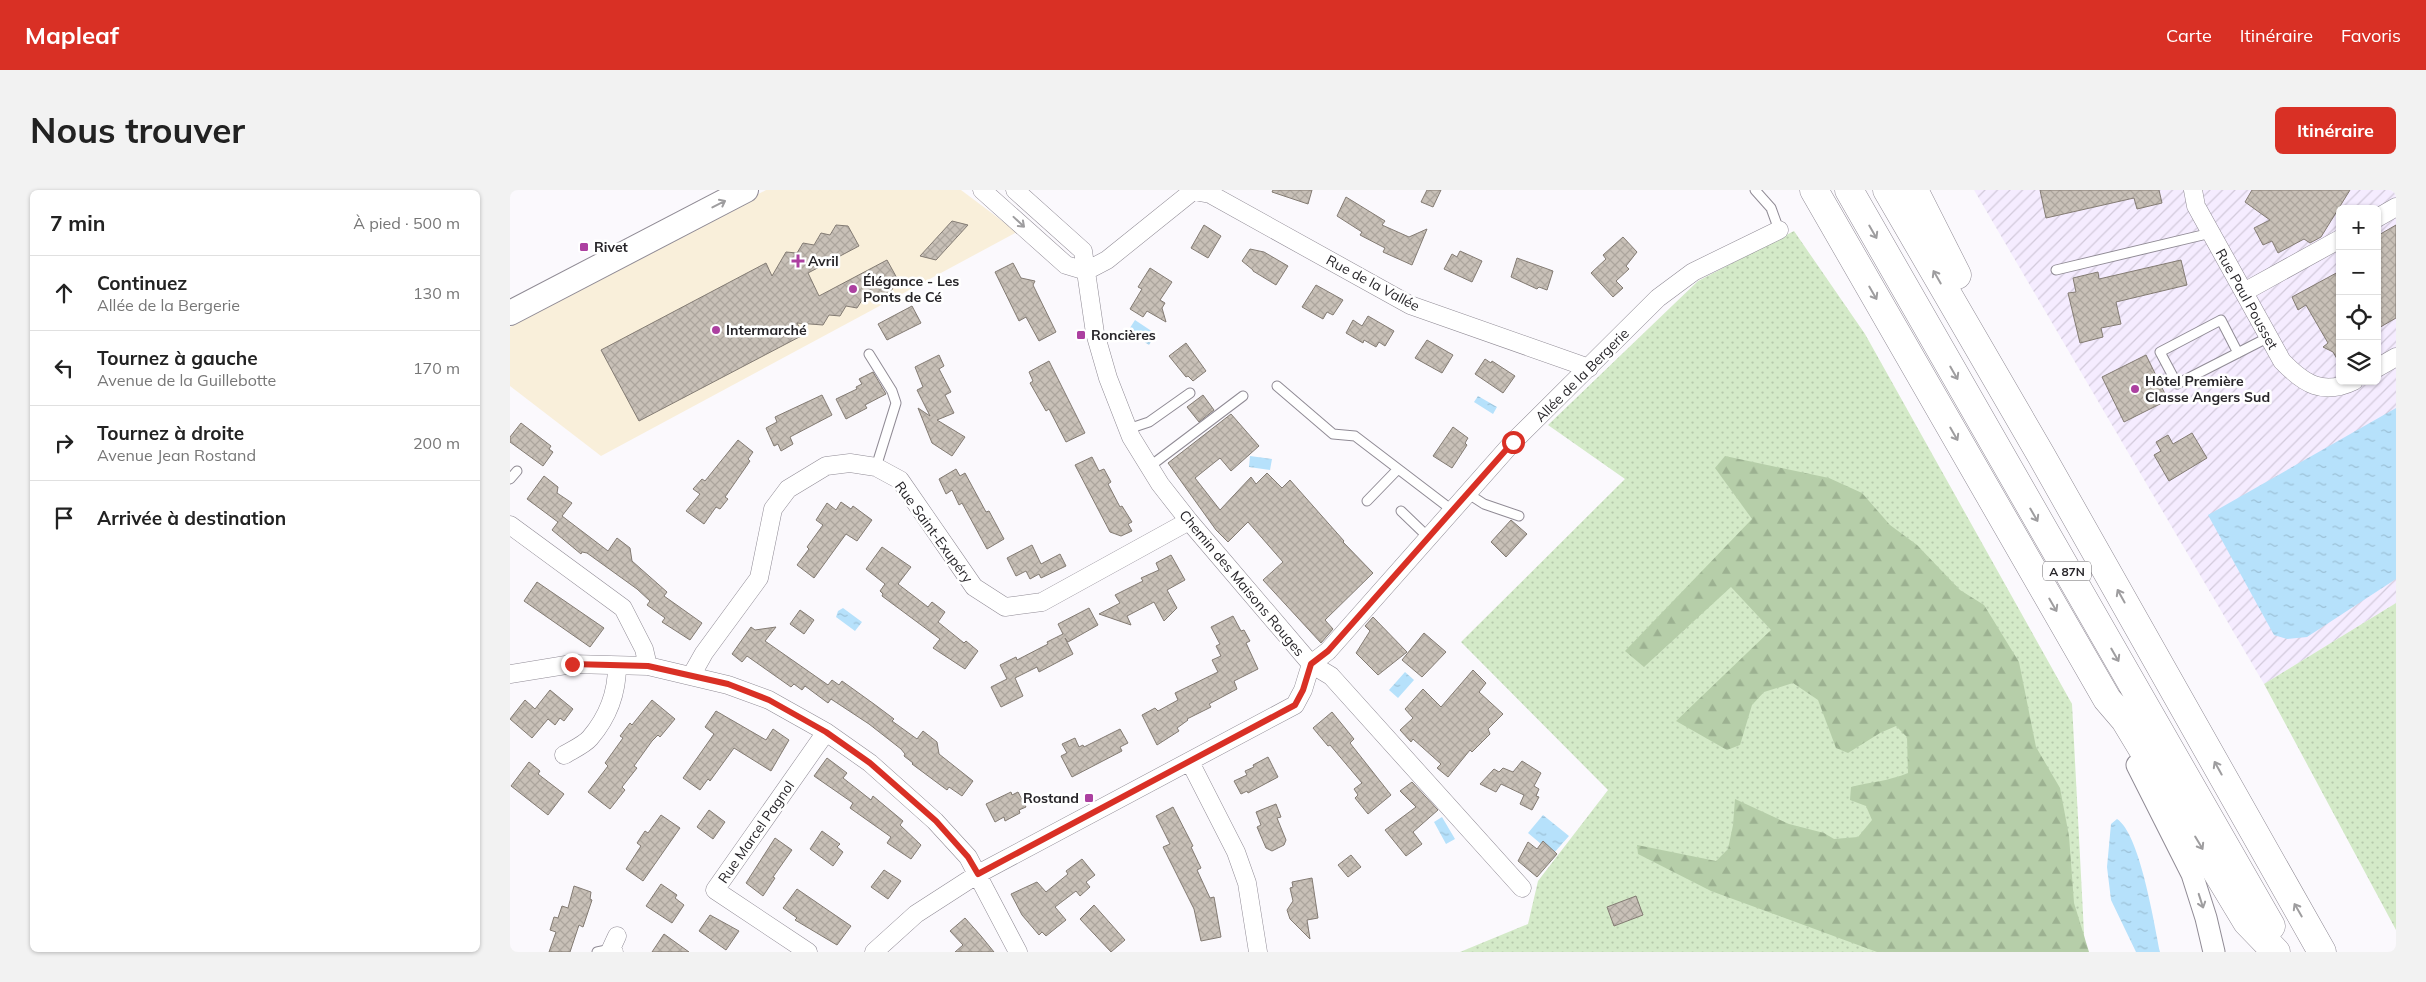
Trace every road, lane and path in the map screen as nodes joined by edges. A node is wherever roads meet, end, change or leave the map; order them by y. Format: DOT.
graph roads {
  1 [pos="711,190"];
  2 [pos="746,190"];
  3 [pos="982,190"];
  4 [pos="1015,190"];
  5 [pos="1194,190"];
  6 [pos="1755,190"];
  7 [pos="1814,190"];
  8 [pos="1849,190"];
  9 [pos="1887,190"];
  10 [pos="1914,190"];
  11 [pos="2193,190"];
  12 [pos="2396,207"];
  13 [pos="2381,216"];
  14 [pos="1779,230"];
  15 [pos="2211,233"];
  16 [pos="2336,241"];
  17 [pos="2056,270"];
  18 [pos="1086,271"];
  19 [pos="2244,292"];
  20 [pos="513,306"];
  21 [pos="2269,337"];
  22 [pos="2238,353"];
  23 [pos="869,354"];
  24 [pos="2396,357"];
  25 [pos="2381,366"];
  26 [pos="1589,368"];
  27 [pos="2339,385"];
  28 [pos="1277,386"];
  29 [pos="1190,393"];
  30 [pos="1243,396"];
  31 [pos="1128,430"];
  32 [pos="2041,455"];
  33 [pos="876,467"];
  34 [pos="1149,467"];
  35 [pos="1398,469"];
  36 [pos="517,471"];
  37 [pos="510,479"];
  38 [pos="1466,493"];
  39 [pos="1367,501"];
  40 [pos="1452,510"];
  41 [pos="1401,511"];
  42 [pos="1519,516"];
  43 [pos="1189,521"];
  44 [pos="510,525"];
  45 [pos="1428,537"];
  46 [pos="1311,664"];
  47 [pos="617,666"];
  48 [pos="648,666"];
  49 [pos="510,674"];
  50 [pos="691,676"];
  51 [pos="2107,699"];
  52 [pos="826,732"];
  53 [pos="564,755"];
  54 [pos="1190,762"];
  55 [pos="978,874"];
  56 [pos="1522,888"];
  57 [pos="808,952"];
  58 [pos="874,952"];
  59 [pos="1018,952"];
  60 [pos="1258,952"];
  61 [pos="2214,952"];
  62 [pos="2276,952"];
  63 [pos="2286,952"];
  64 [pos="2322,952"];
  1 -- 20 [label="main road"];
  20 -- 2 [label="main road, one-way"];
  3 -- 18 [label="street, one-way"];
  4 -- 18 [label="street, Chemin des Maisons Rouges"];
  5 -- 18 [label="street"];
  5 -- 26 [label="street, Rue de la Vallée"];
  6 -- 14 [label="lane"];
  7 -- 51 [label="highway, one-way"];
  8 -- 63 [label="highway, A 87N, one-way"];
  32 -- 9 [label="highway, A 87N, one-way"];
  10 -- 32 [label="highway"];
  11 -- 15 [label="street, Rue Paul Pousset"];
  12 -- 13 [label="street"];
  14 -- 26 [label="street, Allée de la Bergerie"];
  15 -- 17 [label="lane"];
  15 -- 19 [label="street, Rue Paul Pousset"];
  16 -- 19 [label="street"];
  18 -- 31 [label="street, Chemin des Maisons Rouges"];
  19 -- 21 [label="street, Rue Paul Pousset"];
  21 -- 22 [label="lane"];
  21 -- 27 [label="street, Rue Paul Pousset"];
  22 -- 22 [label="lane"];
  23 -- 33 [label="lane"];
  24 -- 25 [label="street"];
  26 -- 38 [label="street, Allée de la Bergerie"];
  28 -- 35 [label="lane"];
  29 -- 31 [label="lane"];
  30 -- 34 [label="lane"];
  31 -- 34 [label="street, Chemin des Maisons Rouges"];
  64 -- 32 [label="highway, A 87N, one-way"];
  33 -- 43 [label="street, Rue Saint-Exupéry"];
  33 -- 50 [label="street, Rue Saint-Exupéry"];
  34 -- 43 [label="street, Chemin des Maisons Rouges"];
  35 -- 39 [label="lane"];
  35 -- 40 [label="lane"];
  36 -- 37 [label="lane"];
  38 -- 40 [label="street, Allée de la Bergerie"];
  38 -- 42 [label="lane"];
  40 -- 45 [label="street, Allée de la Bergerie"];
  41 -- 45 [label="lane"];
  43 -- 46 [label="street, Chemin des Maisons Rouges"];
  44 -- 48 [label="street"];
  45 -- 46 [label="street, Allée de la Bergerie"];
  46 -- 54 [label="street"];
  46 -- 56 [label="street, Chemin des Maisons Rouges"];
  47 -- 48 [label="street"];
  47 -- 49 [label="street"];
  47 -- 53 [label="street"];
  48 -- 50 [label="street"];
  50 -- 52 [label="street"];
  51 -- 61 [label="street, one-way"];
  51 -- 62 [label="highway, one-way"];
  52 -- 55 [label="street"];
  52 -- 57 [label="street, Rue Marcel Pagnol"];
  54 -- 55 [label="street"];
  54 -- 60 [label="street"];
  55 -- 58 [label="street"];
  55 -- 59 [label="street"];
}
